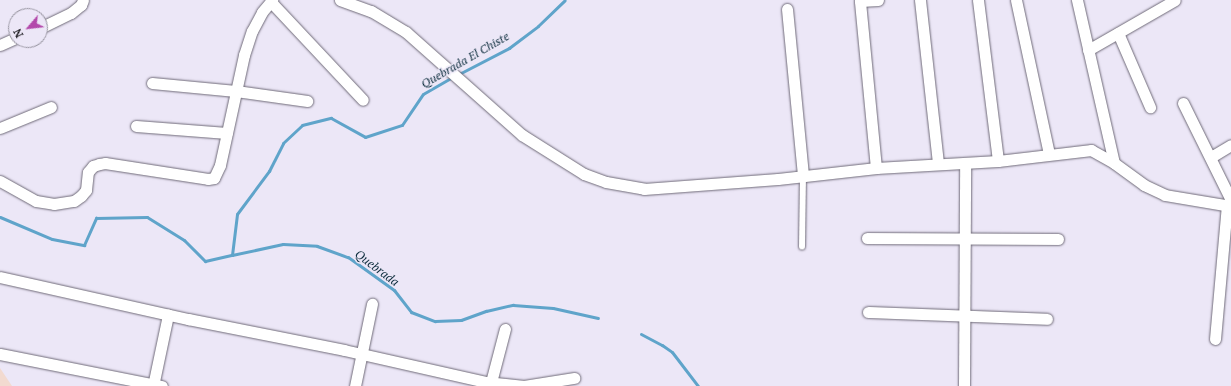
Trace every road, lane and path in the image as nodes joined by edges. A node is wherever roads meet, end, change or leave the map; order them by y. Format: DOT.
graph roads {
  1 [pos="82,0"];
  2 [pos="340,0"];
  3 [pos="878,0"];
  4 [pos="920,0"];
  5 [pos="978,0"];
  6 [pos="1016,0"];
  7 [pos="1077,0"];
  8 [pos="1175,0"];
  9 [pos="272,1"];
  10 [pos="787,9"];
  11 [pos="48,24"];
  12 [pos="1118,33"];
  13 [pos="1088,50"];
  14 [pos="152,83"];
  15 [pos="236,91"];
  16 [pos="363,100"];
  17 [pos="307,101"];
  18 [pos="1183,103"];
  19 [pos="51,107"];
  20 [pos="1150,107"];
  21 [pos="136,126"];
  22 [pos="0,128"];
  23 [pos="227,133"];
  24 [pos="1231,145"];
  25 [pos="1049,154"];
  26 [pos="1211,157"];
  27 [pos="998,161"];
  28 [pos="965,163"];
  29 [pos="1114,163"];
  30 [pos="938,164"];
  31 [pos="876,168"];
  32 [pos="803,176"];
  33 [pos="0,181"];
  34 [pos="1230,204"];
  35 [pos="867,238"];
  36 [pos="965,239"];
  37 [pos="1058,239"];
  38 [pos="802,247"];
  39 [pos="0,277"];
  40 [pos="372,304"];
  41 [pos="868,312"];
  42 [pos="168,315"];
  43 [pos="964,316"];
  44 [pos="1047,318"];
  45 [pos="505,329"];
  46 [pos="1215,339"];
  47 [pos="0,354"];
  48 [pos="362,354"];
  49 [pos="574,378"];
  50 [pos="491,384"];
  51 [pos="156,385"];
  52 [pos="354,386"];
  53 [pos="964,386"];
  1 -- 11 [label="street"];
  2 -- 32 [label="street"];
  3 -- 31 [label="street"];
  4 -- 30 [label="street"];
  5 -- 27 [label="street"];
  6 -- 25 [label="street"];
  7 -- 13 [label="street"];
  8 -- 12 [label="street"];
  9 -- 15 [label="street"];
  9 -- 16 [label="street"];
  10 -- 32 [label="street"];
  12 -- 13 [label="street"];
  12 -- 20 [label="street"];
  13 -- 29 [label="street"];
  14 -- 15 [label="street"];
  15 -- 17 [label="street"];
  15 -- 23 [label="street"];
  18 -- 26 [label="street"];
  19 -- 22 [label="street"];
  21 -- 23 [label="street"];
  23 -- 33 [label="street"];
  24 -- 26 [label="street"];
  25 -- 27 [label="street"];
  25 -- 29 [label="street"];
  26 -- 34 [label="street"];
  27 -- 28 [label="street"];
  28 -- 30 [label="street"];
  28 -- 36 [label="street"];
  29 -- 34 [label="street"];
  30 -- 31 [label="street"];
  31 -- 32 [label="street"];
  32 -- 38 [label="lane"];
  34 -- 46 [label="street"];
  35 -- 36 [label="street"];
  36 -- 37 [label="street"];
  36 -- 43 [label="street"];
  39 -- 42 [label="street"];
  40 -- 48 [label="street"];
  41 -- 43 [label="street"];
  42 -- 48 [label="street"];
  42 -- 51 [label="street"];
  43 -- 44 [label="street"];
  43 -- 53 [label="street"];
  45 -- 50 [label="street"];
  47 -- 51 [label="street"];
  48 -- 50 [label="street"];
  48 -- 52 [label="street"];
  49 -- 50 [label="street"];
}
